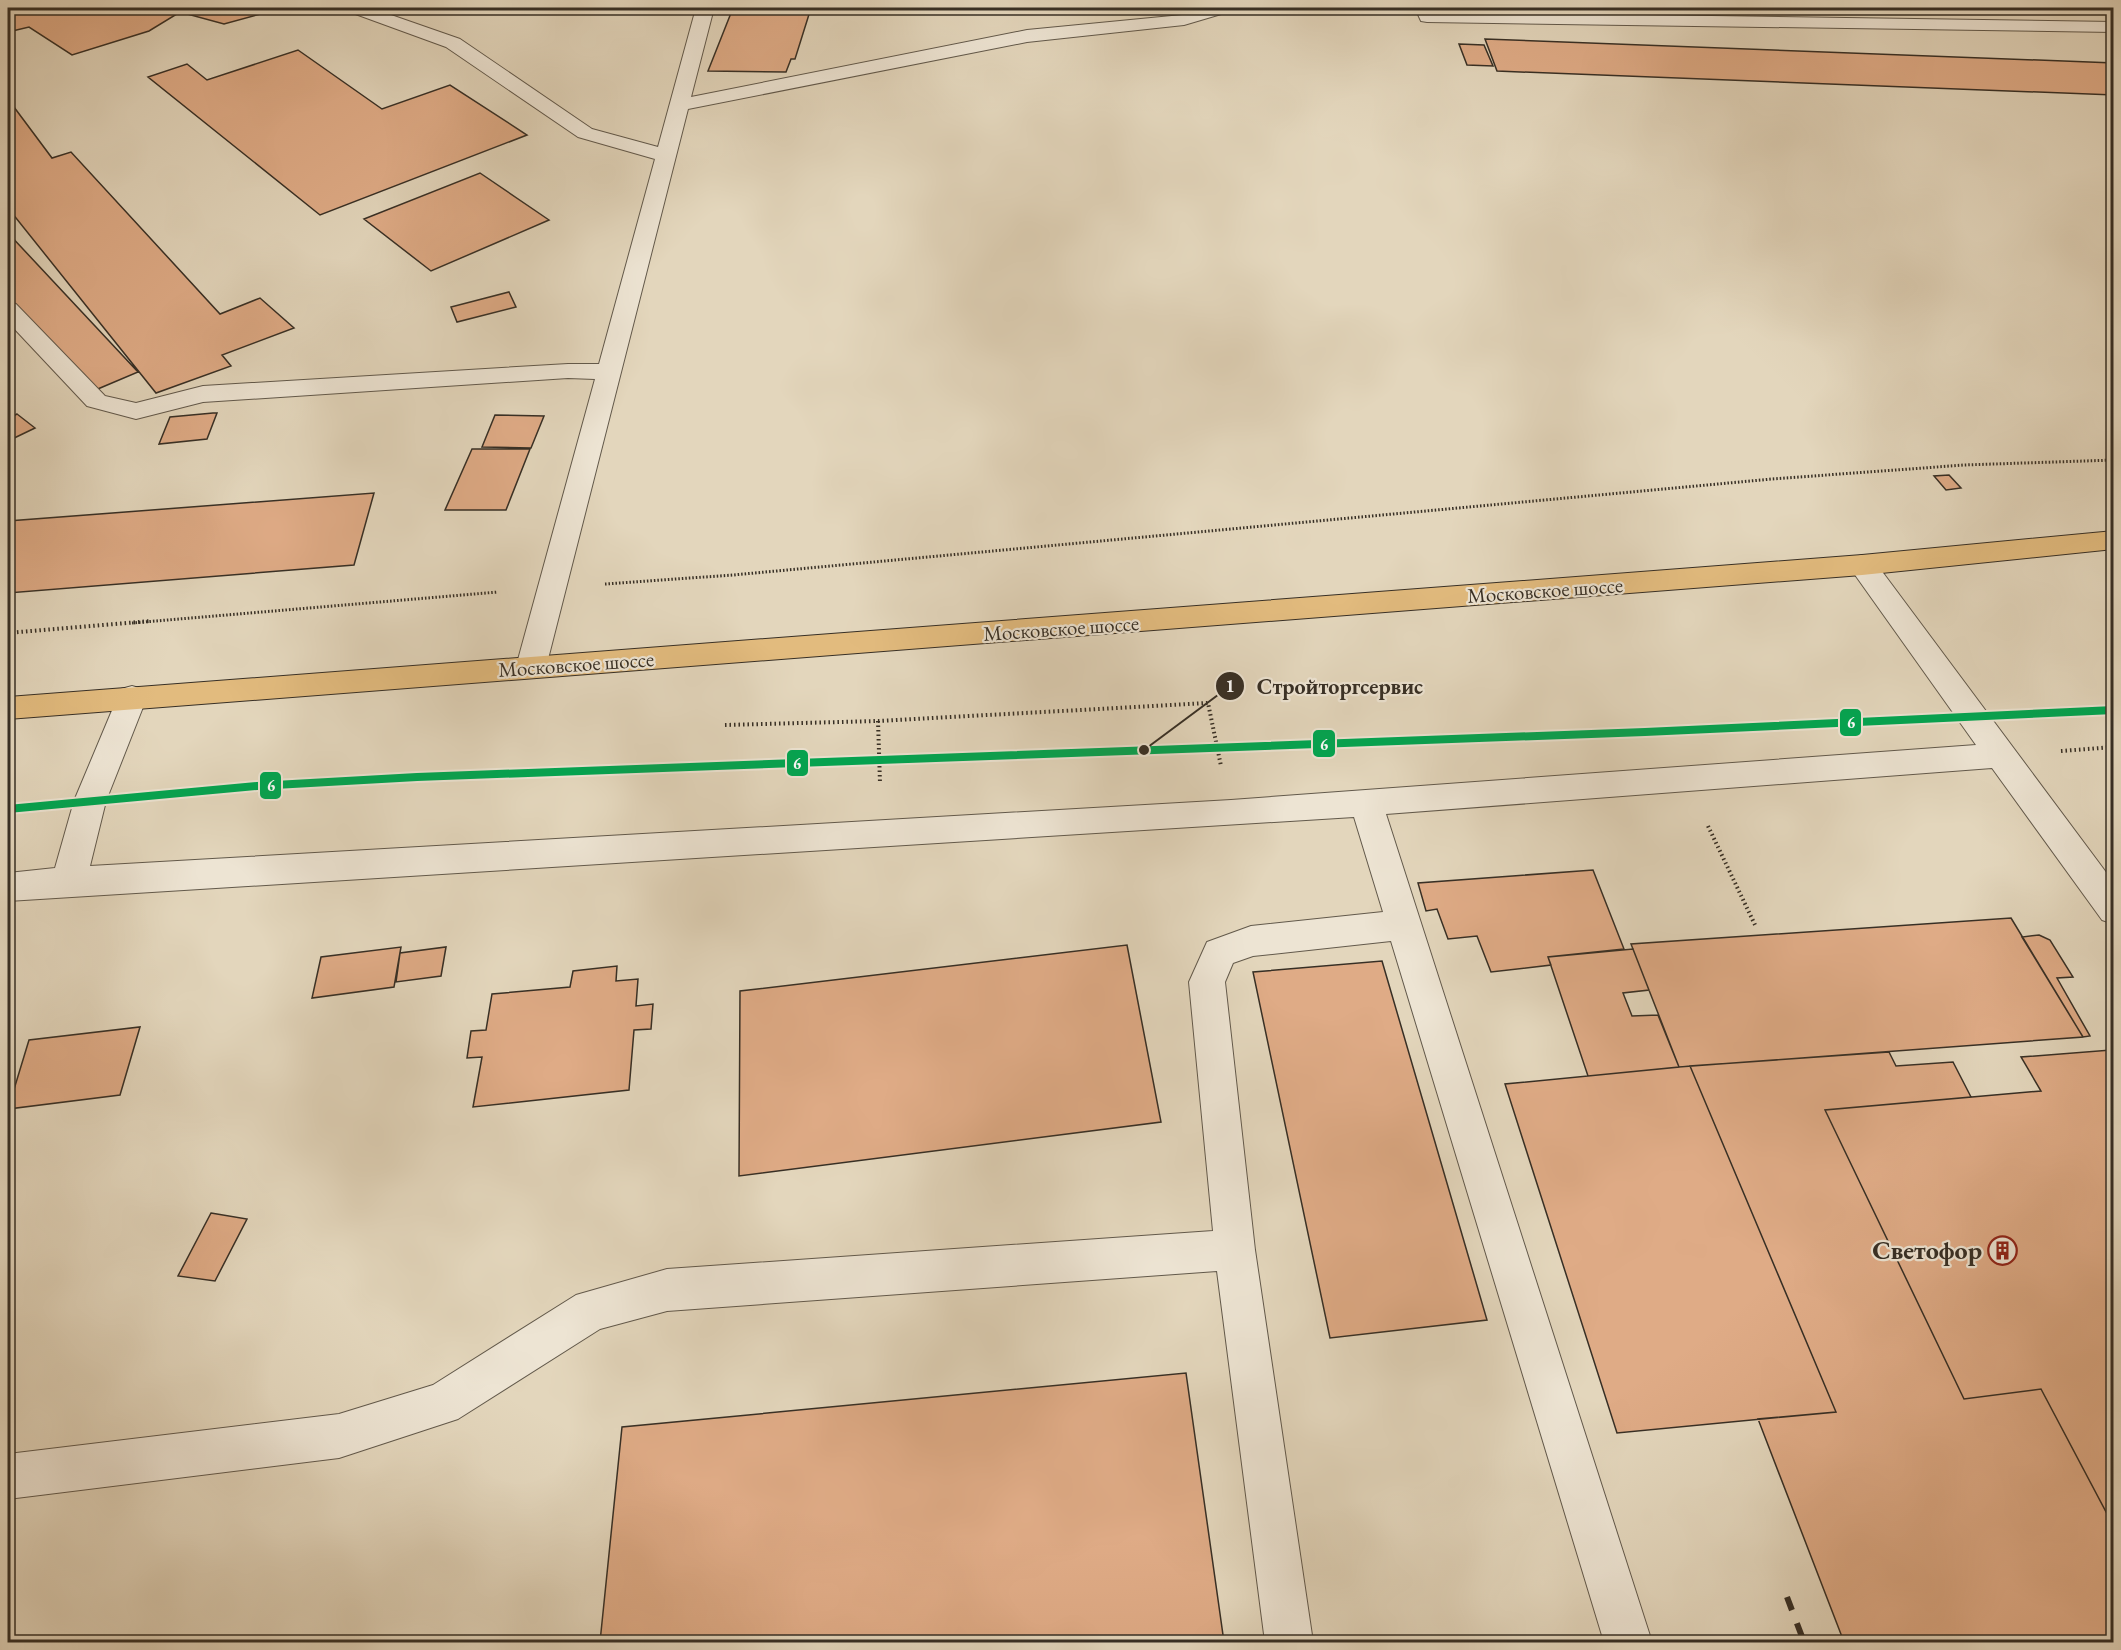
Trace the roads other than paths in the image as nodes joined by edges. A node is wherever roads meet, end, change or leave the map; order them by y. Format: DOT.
graph roads {
  1 [pos="356,8"];
  2 [pos="705,8"];
  3 [pos="1222,8"];
  4 [pos="1424,8"];
  5 [pos="2114,27"];
  6 [pos="679,105"];
  7 [pos="666,156"];
  8 [pos="8,309"];
  9 [pos="609,372"];
  10 [pos="2114,540"];
  11 [pos="1862,565"];
  12 [pos="531,667"];
  13 [pos="132,697"];
  14 [pos="8,708"];
  15 [pos="2000,755"];
  16 [pos="1366,804"];
  17 [pos="2100,871"];
  18 [pos="69,881"];
  19 [pos="8,887"];
  20 [pos="2114,910"];
  21 [pos="1404,925"];
  22 [pos="1235,1250"];
  23 [pos="8,1477"];
  24 [pos="1288,1642"];
  25 [pos="1629,1642"];
  1 -- 7 [label="lane"];
  2 -- 6 [label="lane"];
  3 -- 6 [label="lane"];
  4 -- 5 [label="lane"];
  6 -- 7 [label="lane"];
  7 -- 9 [label="lane"];
  8 -- 9 [label="lane"];
  9 -- 12 [label="lane"];
  10 -- 11 [label="main road, Московское шоссе"];
  11 -- 12 [label="main road, Московское шоссе"];
  11 -- 15 [label="lane"];
  12 -- 13 [label="main road, Московское шоссе"];
  13 -- 14 [label="main road, Московское шоссе"];
  13 -- 18 [label="lane"];
  15 -- 16 [label="lane"];
  15 -- 17 [label="lane"];
  16 -- 18 [label="lane"];
  16 -- 21 [label="lane"];
  17 -- 20 [label="lane"];
  18 -- 19 [label="lane"];
  21 -- 22 [label="lane"];
  21 -- 25 [label="lane"];
  22 -- 23 [label="lane"];
  22 -- 24 [label="lane"];
}
